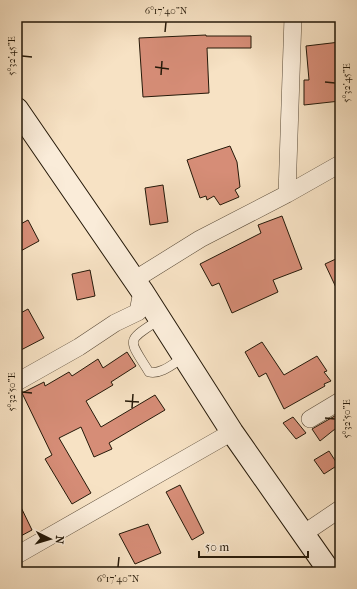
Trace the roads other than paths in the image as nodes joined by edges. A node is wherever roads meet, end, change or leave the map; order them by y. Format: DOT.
graph roads {
  1 [pos="293,17"];
  2 [pos="17,109"];
  3 [pos="340,164"];
  4 [pos="287,194"];
  5 [pos="138,286"];
  6 [pos="160,319"];
  7 [pos="184,357"];
  8 [pos="17,382"];
  9 [pos="340,401"];
  10 [pos="310,419"];
  11 [pos="232,432"];
  12 [pos="340,510"];
  13 [pos="303,534"];
  14 [pos="17,555"];
  15 [pos="330,572"];
  1 -- 4 [label="street"];
  2 -- 5 [label="main road"];
  3 -- 4 [label="street"];
  4 -- 5 [label="street"];
  5 -- 6 [label="main road"];
  5 -- 8 [label="street"];
  6 -- 7 [label="main road"];
  6 -- 7 [label="lane"];
  7 -- 11 [label="main road"];
  9 -- 10 [label="street"];
  11 -- 13 [label="main road"];
  11 -- 14 [label="street"];
  12 -- 13 [label="street"];
  13 -- 15 [label="main road"];
}
